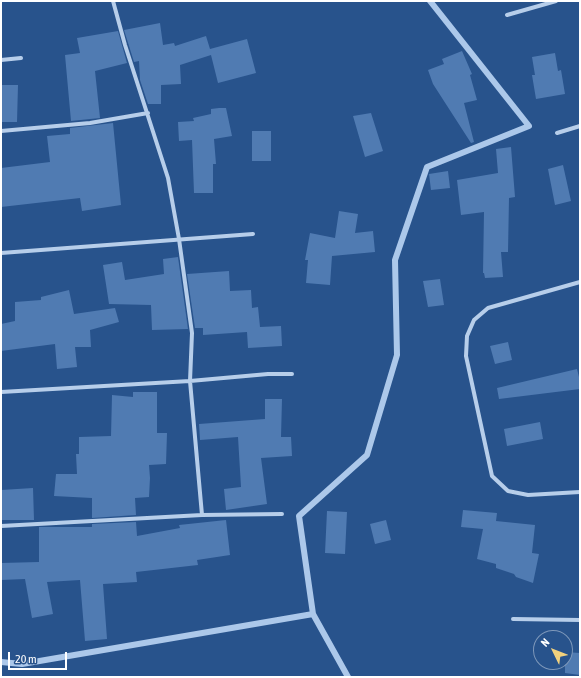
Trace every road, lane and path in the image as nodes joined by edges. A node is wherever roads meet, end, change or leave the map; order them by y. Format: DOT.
graph roads {
  1 [pos="114,1"];
  2 [pos="556,1"];
  3 [pos="508,16"];
  4 [pos="21,58"];
  5 [pos="1,60"];
  6 [pos="148,113"];
  7 [pos="580,126"];
  8 [pos="1,130"];
  9 [pos="557,133"];
  10 [pos="253,234"];
  11 [pos="179,239"];
  12 [pos="1,253"];
  13 [pos="580,282"];
  14 [pos="292,374"];
  15 [pos="190,381"];
  16 [pos="1,392"];
  17 [pos="580,492"];
  18 [pos="282,514"];
  19 [pos="202,515"];
  20 [pos="1,526"];
  21 [pos="514,619"];
  22 [pos="580,620"];
  1 -- 6 [label="street"];
  2 -- 3 [label="street"];
  4 -- 5 [label="street"];
  6 -- 8 [label="street"];
  6 -- 11 [label="street"];
  7 -- 9 [label="street"];
  10 -- 11 [label="street"];
  11 -- 12 [label="street"];
  11 -- 15 [label="street"];
  13 -- 17 [label="street"];
  14 -- 15 [label="street"];
  15 -- 16 [label="street"];
  15 -- 19 [label="street"];
  18 -- 19 [label="street"];
  19 -- 20 [label="street"];
  21 -- 22 [label="street"];
}
